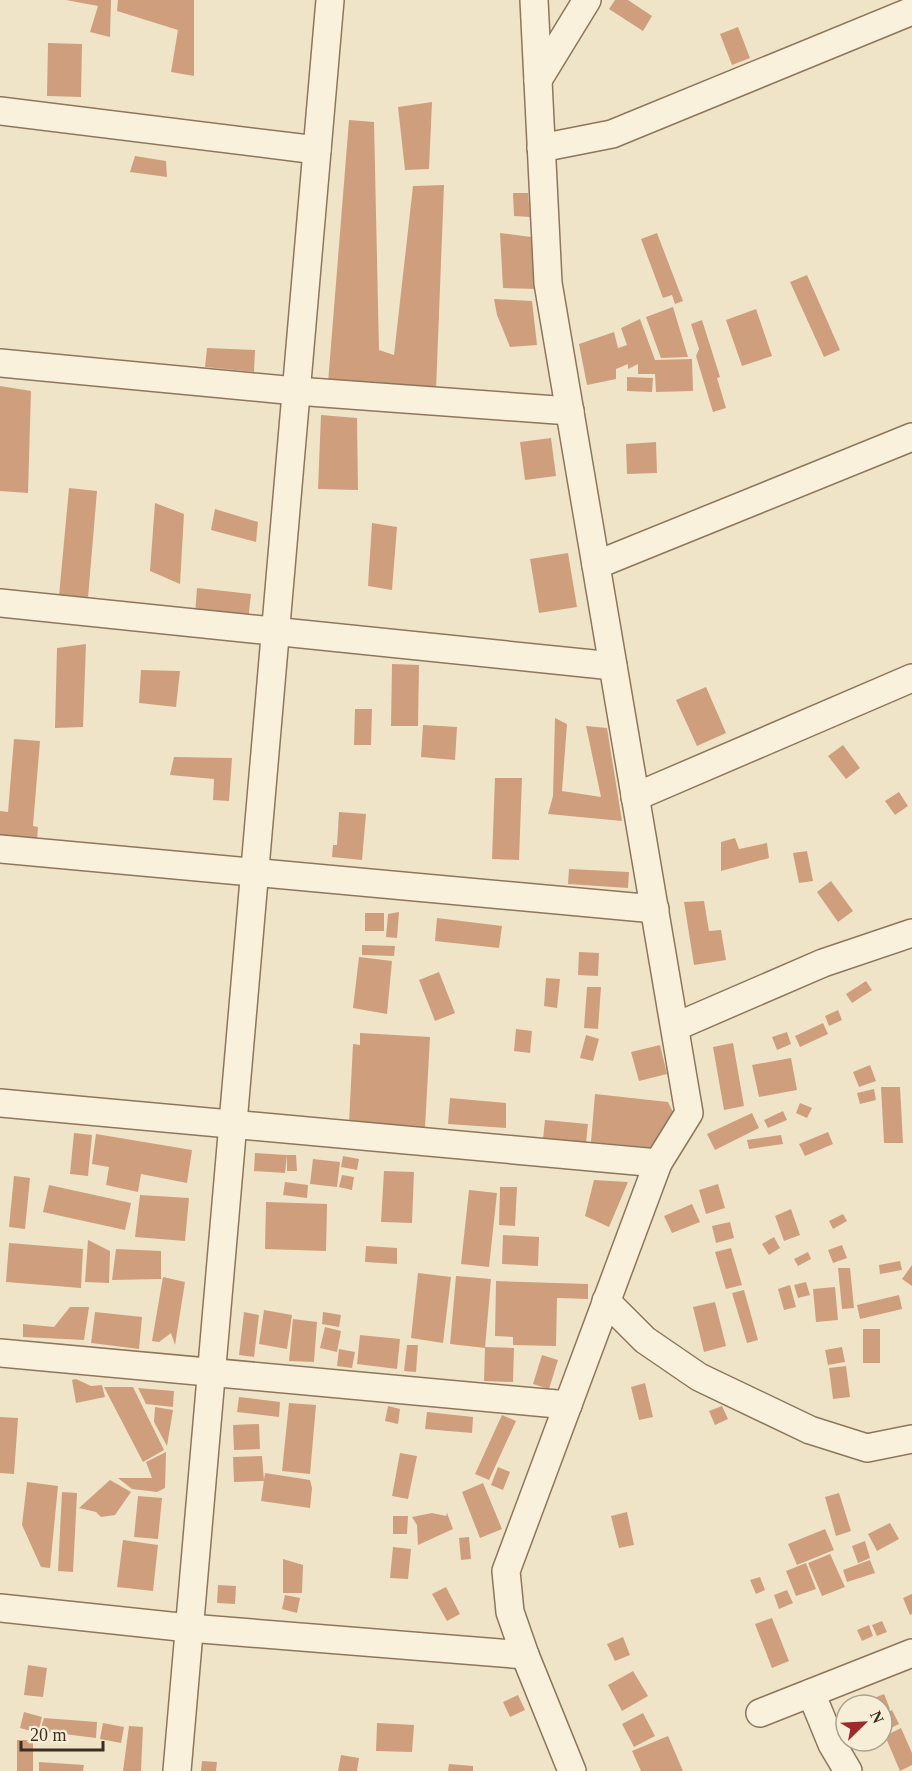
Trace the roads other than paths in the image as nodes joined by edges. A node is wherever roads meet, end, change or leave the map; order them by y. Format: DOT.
graph roads {
  1 [pos="330,0"];
  2 [pos="534,0"];
  3 [pos="587,0"];
  4 [pos="912,11"];
  5 [pos="538,80"];
  6 [pos="0,111"];
  7 [pos="541,148"];
  8 [pos="317,150"];
  9 [pos="0,363"];
  10 [pos="296,391"];
  11 [pos="570,411"];
  12 [pos="912,438"];
  13 [pos="596,565"];
  14 [pos="0,603"];
  15 [pos="276,632"];
  16 [pos="614,666"];
  17 [pos="912,678"];
  18 [pos="635,796"];
  19 [pos="0,849"];
  20 [pos="255,872"];
  21 [pos="655,909"];
  22 [pos="912,933"];
  23 [pos="675,1027"];
  24 [pos="0,1104"];
  25 [pos="233,1123"];
  26 [pos="658,1163"];
  27 [pos="606,1301"];
  28 [pos="0,1353"];
  29 [pos="211,1372"];
  30 [pos="568,1405"];
  31 [pos="912,1439"];
  32 [pos="0,1608"];
  33 [pos="189,1628"];
  34 [pos="912,1653"];
  35 [pos="525,1655"];
  36 [pos="811,1693"];
  37 [pos="760,1713"];
  38 [pos="177,1771"];
  39 [pos="572,1771"];
  40 [pos="848,1771"];
  1 -- 8 [label="street"];
  2 -- 5 [label="street"];
  3 -- 5 [label="street"];
  4 -- 7 [label="street"];
  5 -- 7 [label="street"];
  6 -- 8 [label="street"];
  7 -- 11 [label="street"];
  8 -- 10 [label="street"];
  9 -- 10 [label="street"];
  10 -- 11 [label="street"];
  10 -- 15 [label="street"];
  11 -- 13 [label="street"];
  12 -- 13 [label="street"];
  13 -- 16 [label="street"];
  14 -- 15 [label="street"];
  15 -- 16 [label="street"];
  15 -- 20 [label="street"];
  16 -- 18 [label="street"];
  17 -- 18 [label="street"];
  18 -- 21 [label="street"];
  19 -- 20 [label="street"];
  20 -- 21 [label="street"];
  20 -- 25 [label="street"];
  21 -- 23 [label="street"];
  22 -- 23 [label="street"];
  23 -- 26 [label="street"];
  24 -- 25 [label="street"];
  25 -- 26 [label="street"];
  25 -- 29 [label="street"];
  26 -- 27 [label="street"];
  27 -- 30 [label="street"];
  27 -- 31 [label="street"];
  28 -- 29 [label="street"];
  29 -- 30 [label="street"];
  29 -- 33 [label="street"];
  30 -- 35 [label="street"];
  32 -- 33 [label="street"];
  33 -- 35 [label="street"];
  33 -- 38 [label="street"];
  34 -- 36 [label="street"];
  35 -- 39 [label="street"];
  36 -- 37 [label="street"];
  36 -- 40 [label="street"];
}
